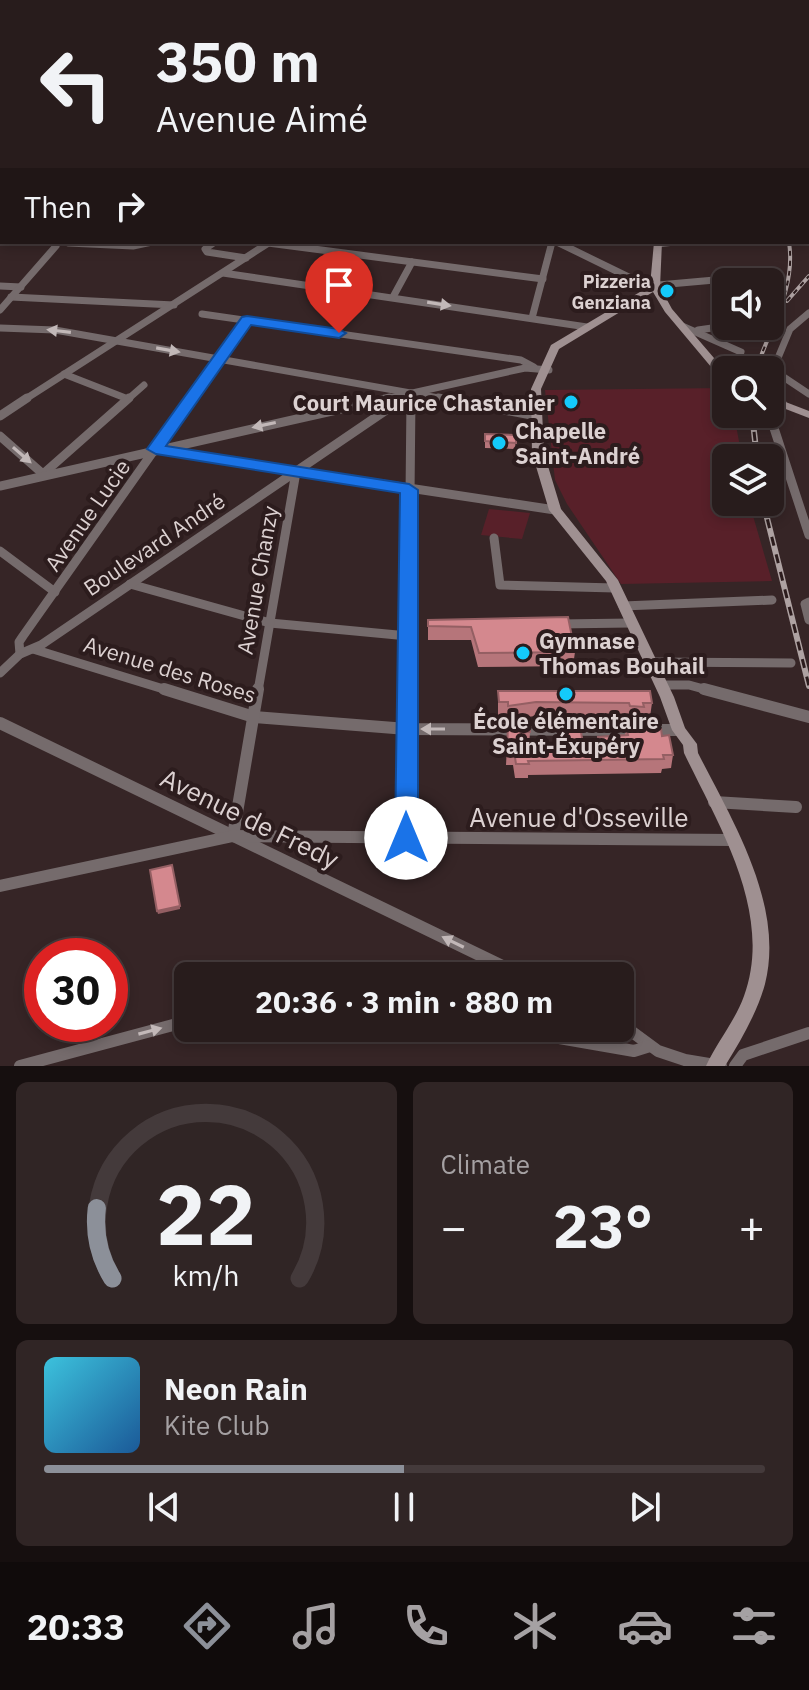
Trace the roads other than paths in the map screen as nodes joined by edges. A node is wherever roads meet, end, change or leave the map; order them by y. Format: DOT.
graph roads {
  1 [pos="55,244"];
  2 [pos="90,244"];
  3 [pos="142,244"];
  4 [pos="212,244"];
  5 [pos="266,244"];
  6 [pos="283,244"];
  7 [pos="553,244"];
  8 [pos="558,244"];
  9 [pos="658,244"];
  10 [pos="246,258"];
  11 [pos="412,262"];
  12 [pos="223,273"];
  13 [pos="543,279"];
  14 [pos="712,281"];
  15 [pos="0,286"];
  16 [pos="21,287"];
  17 [pos="655,287"];
  18 [pos="11,297"];
  19 [pos="393,297"];
  20 [pos="174,305"];
  21 [pos="0,310"];
  22 [pos="809,313"];
  23 [pos="202,314"];
  24 [pos="532,318"];
  25 [pos="247,320"];
  26 [pos="682,326"];
  27 [pos="587,327"];
  28 [pos="0,328"];
  29 [pos="712,328"];
  30 [pos="695,330"];
  31 [pos="117,341"];
  32 [pos="741,352"];
  33 [pos="219,359"];
  34 [pos="712,361"];
  35 [pos="542,368"];
  36 [pos="64,374"];
  37 [pos="144,385"];
  38 [pos="411,393"];
  39 [pos="809,394"];
  40 [pos="128,399"];
  41 [pos="784,404"];
  42 [pos="809,415"];
  43 [pos="0,416"];
  44 [pos="537,416"];
  45 [pos="774,428"];
  46 [pos="0,436"];
  47 [pos="156,449"];
  48 [pos="296,472"];
  49 [pos="43,474"];
  50 [pos="0,486"];
  51 [pos="409,490"];
  52 [pos="555,510"];
  53 [pos="809,535"];
  54 [pos="494,538"];
  55 [pos="0,551"];
  56 [pos="130,584"];
  57 [pos="615,588"];
  58 [pos="55,592"];
  59 [pos="772,600"];
  60 [pos="809,602"];
  61 [pos="623,606"];
  62 [pos="809,620"];
  63 [pos="270,623"];
  64 [pos="631,623"];
  65 [pos="549,624"];
  66 [pos="408,636"];
  67 [pos="33,649"];
  68 [pos="20,654"];
  69 [pos="649,662"];
  70 [pos="791,663"];
  71 [pos="0,673"];
  72 [pos="661,688"];
  73 [pos="254,717"];
  74 [pos="809,717"];
  75 [pos="0,723"];
  76 [pos="407,729"];
  77 [pos="675,730"];
  78 [pos="714,802"];
  79 [pos="796,807"];
  80 [pos="233,836"];
  81 [pos="406,838"];
  82 [pos="732,840"];
  83 [pos="0,886"];
  84 [pos="494,962"];
  85 [pos="174,1025"];
  86 [pos="634,1030"];
  87 [pos="809,1033"];
  88 [pos="582,1042"];
  89 [pos="650,1046"];
  90 [pos="728,1046"];
  91 [pos="740,1062"];
  92 [pos="20,1066"];
  93 [pos="717,1066"];
  1 -- 16 [label="street"];
  2 -- 3 [label="street"];
  4 -- 10 [label="street"];
  5 -- 10 [label="street"];
  6 -- 11 [label="street"];
  7 -- 13 [label="street"];
  8 -- 17 [label="street"];
  9 -- 17 [label="main road"];
  10 -- 12 [label="street"];
  11 -- 13 [label="street"];
  11 -- 19 [label="street"];
  12 -- 19 [label="street"];
  12 -- 20 [label="street"];
  13 -- 24 [label="street"];
  14 -- 17 [label="street"];
  15 -- 16 [label="street"];
  16 -- 18 [label="street"];
  17 -- 26 [label="main road"];
  17 -- 27 [label="main road"];
  18 -- 20 [label="street"];
  18 -- 21 [label="street"];
  19 -- 24 [label="street, one-way"];
  20 -- 31 [label="street"];
  22 -- 39 [label="street"];
  23 -- 25 [label="street"];
  24 -- 27 [label="street"];
  25 -- 33 [label="street, Avenue Lucie"];
  25 -- 35 [label="street"];
  26 -- 30 [label="street"];
  26 -- 34 [label="main road"];
  27 -- 35 [label="main road"];
  31 -- 28 [label="street, one-way"];
  29 -- 30 [label="street"];
  30 -- 32 [label="street"];
  31 -- 33 [label="street, one-way"];
  31 -- 36 [label="street"];
  33 -- 38 [label="street"];
  33 -- 47 [label="street, Avenue Lucie"];
  35 -- 38 [label="street"];
  35 -- 44 [label="main road"];
  36 -- 40 [label="street"];
  36 -- 43 [label="street"];
  37 -- 40 [label="street"];
  38 -- 44 [label="street"];
  38 -- 47 [label="street, one-way"];
  38 -- 48 [label="street, Boulevard André"];
  38 -- 51 [label="street"];
  40 -- 49 [label="street"];
  41 -- 42 [label="main road"];
  44 -- 52 [label="main road"];
  45 -- 53 [label="street"];
  46 -- 49 [label="street, one-way"];
  47 -- 48 [label="street"];
  47 -- 49 [label="street"];
  47 -- 58 [label="street, Avenue Lucie"];
  48 -- 51 [label="street"];
  48 -- 56 [label="street, Boulevard André"];
  48 -- 63 [label="street, Avenue Chanzy"];
  49 -- 50 [label="street"];
  51 -- 52 [label="street"];
  51 -- 66 [label="street"];
  52 -- 57 [label="main road"];
  54 -- 57 [label="street"];
  55 -- 58 [label="street"];
  56 -- 63 [label="street"];
  56 -- 67 [label="street, Boulevard André"];
  57 -- 61 [label="main road"];
  58 -- 68 [label="street, Avenue Lucie"];
  59 -- 61 [label="street"];
  60 -- 62 [label="street"];
  61 -- 64 [label="main road"];
  63 -- 66 [label="street"];
  63 -- 73 [label="street, Avenue Chanzy"];
  64 -- 65 [label="street"];
  64 -- 69 [label="main road"];
  66 -- 76 [label="street"];
  67 -- 68 [label="street, Boulevard André"];
  67 -- 73 [label="street, Avenue des Roses"];
  68 -- 71 [label="street, Boulevard André"];
  69 -- 70 [label="street"];
  69 -- 72 [label="main road"];
  72 -- 74 [label="street"];
  72 -- 77 [label="main road"];
  73 -- 76 [label="street, Avenue des Roses"];
  73 -- 80 [label="street, Avenue Chanzy"];
  75 -- 80 [label="street, Avenue de Fredy"];
  77 -- 76 [label="street, Avenue des Roses, one-way"];
  76 -- 81 [label="street"];
  77 -- 78 [label="main road"];
  78 -- 79 [label="street"];
  78 -- 82 [label="main road"];
  80 -- 81 [label="street, Avenue d'Osseville"];
  80 -- 83 [label="street, Avenue d'Osseville"];
  84 -- 80 [label="street, Avenue de Fredy, one-way"];
  81 -- 82 [label="street, Avenue d'Osseville"];
  82 -- 90 [label="main road"];
  92 -- 85 [label="street, one-way"];
  86 -- 89 [label="street"];
  87 -- 91 [label="street"];
  88 -- 89 [label="street"];
  89 -- 93 [label="street"];
  90 -- 91 [label="street"];
  90 -- 93 [label="main road"];
}
